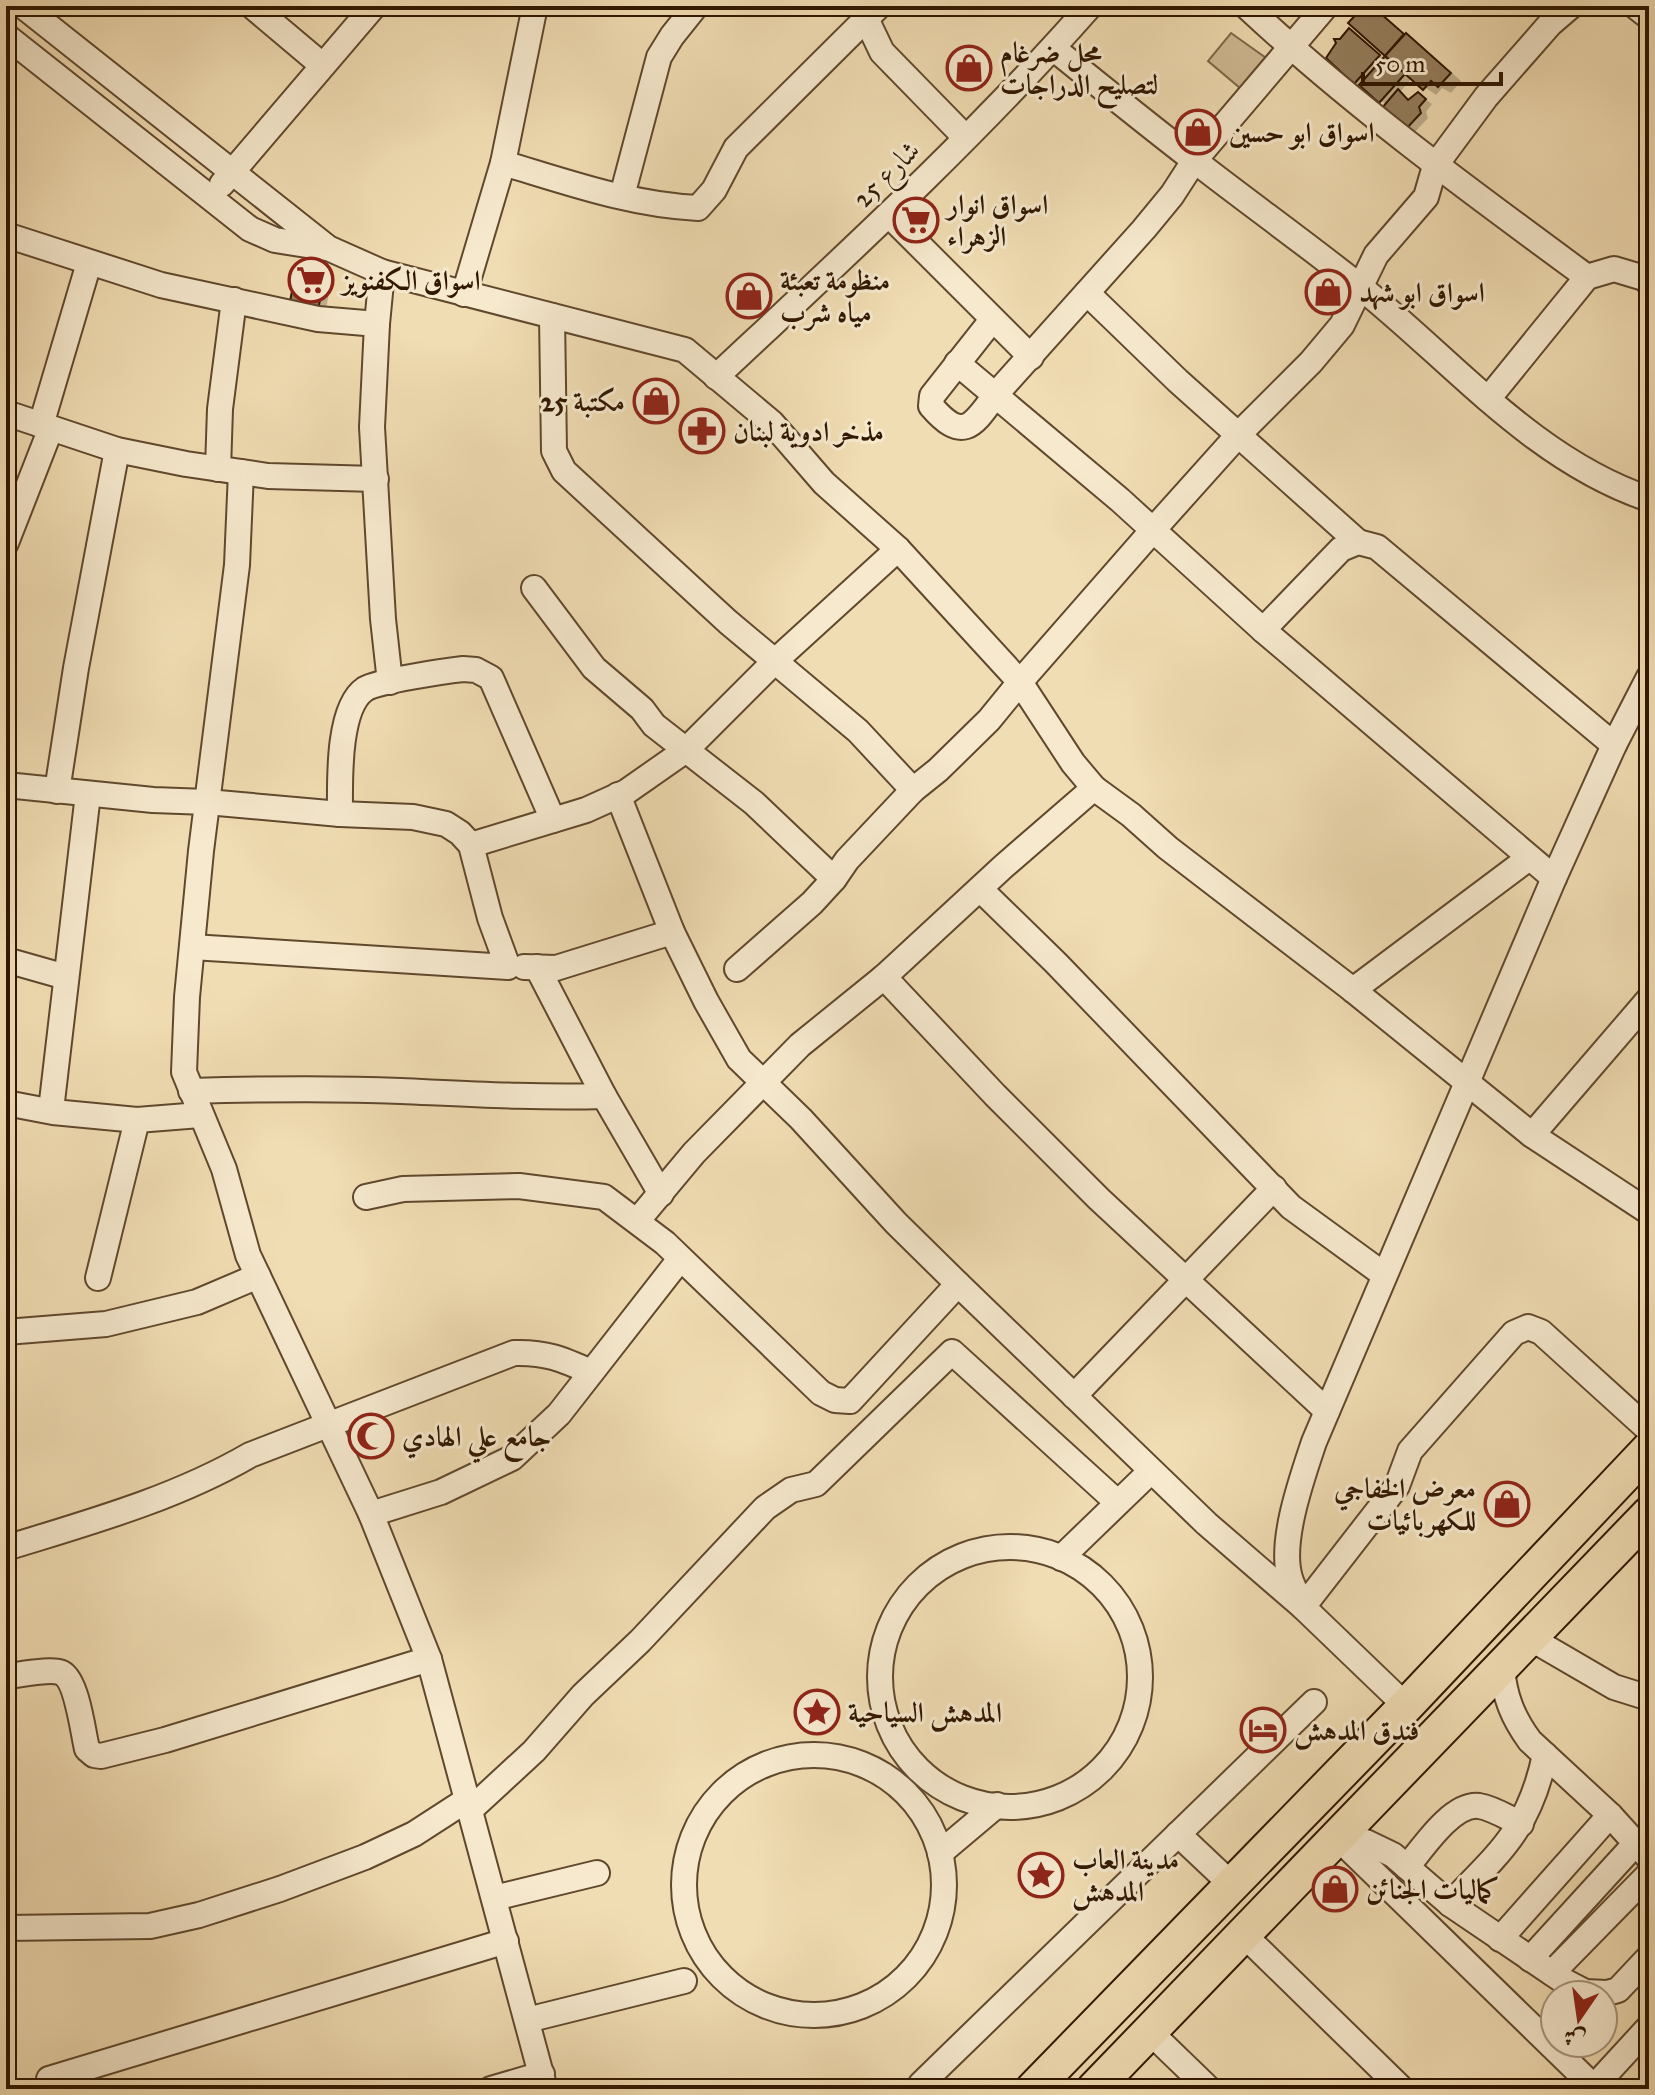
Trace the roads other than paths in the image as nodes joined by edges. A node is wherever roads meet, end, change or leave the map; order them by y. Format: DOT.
graph roads {
  1 [pos="23,6"];
  2 [pos="252,6"];
  3 [pos="374,6"];
  4 [pos="535,6"];
  5 [pos="696,6"];
  6 [pos="1090,6"];
  7 [pos="1246,6"];
  8 [pos="1326,6"];
  9 [pos="1571,6"];
  10 [pos="1635,6"];
  11 [pos="869,10"];
  12 [pos="1649,17"];
  13 [pos="6,36"];
  14 [pos="1291,47"];
  15 [pos="1053,48"];
  16 [pos="322,65"];
  17 [pos="965,137"];
  18 [pos="1194,161"];
  19 [pos="503,163"];
  20 [pos="1435,166"];
  21 [pos="231,173"];
  22 [pos="622,196"];
  23 [pos="210,199"];
  24 [pos="889,215"];
  25 [pos="6,235"];
  26 [pos="328,248"];
  27 [pos="89,263"];
  28 [pos="382,272"];
  29 [pos="1587,277"];
  30 [pos="1649,283"];
  31 [pos="1360,287"];
  32 [pos="1087,293"];
  33 [pos="464,294"];
  34 [pos="234,300"];
  35 [pos="552,316"];
  36 [pos="992,320"];
  37 [pos="377,324"];
  38 [pos="1031,357"];
  39 [pos="957,363"];
  40 [pos="716,377"];
  41 [pos="996,394"];
  42 [pos="1488,399"];
  43 [pos="6,413"];
  44 [pos="46,426"];
  45 [pos="1240,433"];
  46 [pos="117,450"];
  47 [pos="230,470"];
  48 [pos="376,479"];
  49 [pos="1649,499"];
  50 [pos="1153,530"];
  51 [pos="1358,542"];
  52 [pos="6,543"];
  53 [pos="898,549"];
  54 [pos="534,588"];
  55 [pos="1263,630"];
  56 [pos="774,662"];
  57 [pos="1649,677"];
  58 [pos="390,682"];
  59 [pos="1020,682"];
  60 [pos="1614,745"];
  61 [pos="686,750"];
  62 [pos="6,785"];
  63 [pos="1094,788"];
  64 [pos="913,790"];
  65 [pos="57,791"];
  66 [pos="88,794"];
  67 [pos="618,795"];
  68 [pos="207,802"];
  69 [pos="340,814"];
  70 [pos="553,820"];
  71 [pos="471,845"];
  72 [pos="1529,858"];
  73 [pos="1554,878"];
  74 [pos="834,879"];
  75 [pos="980,889"];
  76 [pos="672,932"];
  77 [pos="192,947"];
  78 [pos="6,960"];
  79 [pos="508,967"];
  80 [pos="537,967"];
  81 [pos="737,969"];
  82 [pos="66,977"];
  83 [pos="884,977"];
  84 [pos="1353,990"];
  85 [pos="1649,999"];
  86 [pos="763,1081"];
  87 [pos="1467,1082"];
  88 [pos="191,1091"];
  89 [pos="604,1096"];
  90 [pos="7,1108"];
  91 [pos="51,1110"];
  92 [pos="200,1115"];
  93 [pos="137,1120"];
  94 [pos="1532,1135"];
  95 [pos="1274,1188"];
  96 [pos="661,1194"];
  97 [pos="366,1197"];
  98 [pos="1649,1212"];
  99 [pos="638,1220"];
  100 [pos="680,1259"];
  101 [pos="1383,1274"];
  102 [pos="258,1276"];
  103 [pos="98,1278"];
  104 [pos="1186,1281"];
  105 [pos="958,1284"];
  106 [pos="6,1332"];
  107 [pos="591,1372"];
  108 [pos="1074,1396"];
  109 [pos="1327,1411"];
  110 [pos="329,1423"];
  111 [pos="1649,1430"];
  112 [pos="1649,1449"];
  113 [pos="1151,1471"];
  114 [pos="1117,1502"];
  115 [pos="371,1514"];
  116 [pos="1649,1514"];
  117 [pos="6,1548"];
  118 [pos="1061,1558"];
  119 [pos="1303,1607"];
  120 [pos="1530,1638"];
  121 [pos="429,1659"];
  122 [pos="1502,1667"];
  123 [pos="6,1676"];
  124 [pos="1649,1698"];
  125 [pos="1314,1702"];
  126 [pos="1406,1706"];
  127 [pos="1545,1755"];
  128 [pos="918,1769"];
  129 [pos="900,1788"];
  130 [pos="997,1805"];
  131 [pos="467,1806"];
  132 [pos="1610,1815"];
  133 [pos="1521,1824"];
  134 [pos="1178,1834"];
  135 [pos="1337,1837"];
  136 [pos="1642,1851"];
  137 [pos="940,1853"];
  138 [pos="1407,1867"];
  139 [pos="597,1873"];
  140 [pos="1649,1874"];
  141 [pos="1232,1885"];
  142 [pos="494,1898"];
  143 [pos="1450,1904"];
  144 [pos="6,1928"];
  145 [pos="1243,1934"];
  146 [pos="1500,1939"];
  147 [pos="506,1941"];
  148 [pos="1649,1957"];
  149 [pos="1530,1959"];
  150 [pos="1552,1973"];
  151 [pos="684,1981"];
  152 [pos="527,2020"];
  153 [pos="1649,2027"];
  154 [pos="1149,2031"];
  155 [pos="49,2079"];
  156 [pos="544,2082"];
  157 [pos="921,2084"];
  158 [pos="1594,2088"];
  159 [pos="491,2089"];
  160 [pos="1033,2089"];
  161 [pos="1094,2089"];
  162 [pos="1209,2089"];
  163 [pos="1402,2089"];
  1 -- 21 [label="street"];
  2 -- 16 [label="street"];
  3 -- 16 [label="street"];
  4 -- 19 [label="street"];
  5 -- 22 [label="street"];
  6 -- 15 [label="street, شارع 25"];
  7 -- 14 [label="street"];
  8 -- 14 [label="street"];
  9 -- 20 [label="street"];
  10 -- 12 [label="street"];
  11 -- 17 [label="street"];
  11 -- 22 [label="street"];
  13 -- 23 [label="street"];
  14 -- 18 [label="street"];
  14 -- 20 [label="street"];
  15 -- 17 [label="street, شارع 25"];
  15 -- 18 [label="street"];
  16 -- 21 [label="street"];
  17 -- 24 [label="street, شارع 25"];
  18 -- 31 [label="street"];
  18 -- 32 [label="street"];
  19 -- 22 [label="street"];
  19 -- 33 [label="street"];
  20 -- 29 [label="street"];
  20 -- 31 [label="street"];
  21 -- 23 [label="street"];
  21 -- 26 [label="street"];
  23 -- 26 [label="street"];
  24 -- 36 [label="street"];
  24 -- 40 [label="street, شارع 25"];
  25 -- 27 [label="street"];
  26 -- 28 [label="street"];
  27 -- 34 [label="street"];
  27 -- 44 [label="street"];
  28 -- 33 [label="street"];
  28 -- 37 [label="street"];
  29 -- 30 [label="street"];
  29 -- 42 [label="street"];
  31 -- 42 [label="street"];
  31 -- 45 [label="street"];
  32 -- 38 [label="street"];
  32 -- 45 [label="street"];
  33 -- 35 [label="street"];
  34 -- 37 [label="street"];
  34 -- 47 [label="street"];
  35 -- 40 [label="street"];
  35 -- 56 [label="street"];
  36 -- 38 [label="street"];
  36 -- 39 [label="street"];
  37 -- 48 [label="street"];
  38 -- 41 [label="street"];
  39 -- 41 [label="street"];
  39 -- 41 [label="street"];
  40 -- 53 [label="street"];
  41 -- 50 [label="street"];
  42 -- 49 [label="street"];
  43 -- 44 [label="street"];
  44 -- 46 [label="street"];
  44 -- 52 [label="street"];
  45 -- 50 [label="street"];
  45 -- 51 [label="street"];
  46 -- 47 [label="street"];
  46 -- 65 [label="street"];
  47 -- 48 [label="street"];
  47 -- 68 [label="street"];
  48 -- 58 [label="street"];
  50 -- 55 [label="street"];
  50 -- 59 [label="street"];
  51 -- 55 [label="street"];
  51 -- 60 [label="street"];
  53 -- 56 [label="street"];
  53 -- 59 [label="street"];
  54 -- 61 [label="street"];
  55 -- 72 [label="street"];
  56 -- 61 [label="street"];
  56 -- 64 [label="street"];
  57 -- 60 [label="street"];
  58 -- 69 [label="street"];
  58 -- 70 [label="street"];
  59 -- 63 [label="street"];
  59 -- 64 [label="street"];
  60 -- 73 [label="street"];
  61 -- 67 [label="street"];
  61 -- 74 [label="street"];
  62 -- 65 [label="street"];
  63 -- 75 [label="street"];
  63 -- 84 [label="street"];
  64 -- 74 [label="street"];
  65 -- 66 [label="street"];
  66 -- 68 [label="street"];
  66 -- 82 [label="street"];
  67 -- 70 [label="street"];
  67 -- 76 [label="street"];
  68 -- 69 [label="street"];
  68 -- 77 [label="street"];
  69 -- 71 [label="street"];
  70 -- 71 [label="street"];
  71 -- 79 [label="street"];
  72 -- 73 [label="street"];
  72 -- 84 [label="street"];
  73 -- 87 [label="street"];
  74 -- 81 [label="street"];
  75 -- 83 [label="street"];
  75 -- 95 [label="street"];
  76 -- 80 [label="street"];
  76 -- 86 [label="street"];
  77 -- 79 [label="street"];
  77 -- 88 [label="street"];
  78 -- 82 [label="street"];
  79 -- 80 [label="street"];
  80 -- 89 [label="street"];
  82 -- 91 [label="street"];
  83 -- 86 [label="street"];
  83 -- 104 [label="street"];
  84 -- 87 [label="street"];
  85 -- 94 [label="street"];
  86 -- 96 [label="street"];
  86 -- 105 [label="street"];
  87 -- 94 [label="street"];
  87 -- 101 [label="street"];
  88 -- 89 [label="street"];
  88 -- 92 [label="street"];
  89 -- 96 [label="street"];
  90 -- 91 [label="street"];
  91 -- 93 [label="street"];
  92 -- 93 [label="street"];
  92 -- 102 [label="street"];
  93 -- 103 [label="street"];
  94 -- 98 [label="street"];
  95 -- 101 [label="street"];
  95 -- 104 [label="street"];
  96 -- 99 [label="street"];
  97 -- 99 [label="street"];
  99 -- 100 [label="street"];
  100 -- 105 [label="street"];
  100 -- 107 [label="street"];
  101 -- 109 [label="street"];
  102 -- 106 [label="street"];
  102 -- 110 [label="street"];
  104 -- 108 [label="street"];
  104 -- 109 [label="street"];
  105 -- 108 [label="street"];
  107 -- 110 [label="street"];
  107 -- 115 [label="street"];
  108 -- 113 [label="street"];
  109 -- 119 [label="street"];
  110 -- 115 [label="street"];
  110 -- 117 [label="street"];
  111 -- 119 [label="street"];
  112 -- 126 [label="highway"];
  113 -- 114 [label="street"];
  113 -- 119 [label="street"];
  114 -- 118 [label="street"];
  114 -- 131 [label="street"];
  115 -- 121 [label="street"];
  116 -- 120 [label="highway"];
  118 -- 128 [label="street"];
  118 -- 130 [label="street"];
  119 -- 126 [label="street"];
  120 -- 122 [label="highway"];
  120 -- 124 [label="street"];
  121 -- 123 [label="street"];
  121 -- 131 [label="street"];
  122 -- 127 [label="street"];
  122 -- 135 [label="highway"];
  125 -- 134 [label="street"];
  126 -- 141 [label="highway"];
  127 -- 132 [label="street"];
  127 -- 133 [label="street"];
  128 -- 129 [label="street"];
  128 -- 130 [label="street"];
  129 -- 137 [label="street"];
  129 -- 137 [label="street"];
  130 -- 137 [label="street"];
  131 -- 142 [label="street"];
  131 -- 144 [label="street"];
  132 -- 136 [label="street"];
  132 -- 146 [label="street"];
  133 -- 138 [label="street"];
  133 -- 143 [label="street"];
  134 -- 141 [label="street"];
  134 -- 157 [label="street"];
  135 -- 138 [label="street"];
  135 -- 145 [label="highway"];
  135 -- 158 [label="street"];
  136 -- 149 [label="street"];
  138 -- 143 [label="street"];
  139 -- 142 [label="street"];
  140 -- 150 [label="street"];
  141 -- 160 [label="highway"];
  142 -- 147 [label="street"];
  143 -- 146 [label="street"];
  145 -- 154 [label="highway"];
  145 -- 163 [label="street"];
  146 -- 149 [label="street"];
  147 -- 152 [label="street"];
  147 -- 155 [label="street"];
  148 -- 150 [label="street"];
  149 -- 150 [label="street"];
  151 -- 152 [label="street"];
  152 -- 156 [label="street"];
  153 -- 158 [label="street"];
  154 -- 161 [label="highway"];
  154 -- 162 [label="street"];
  156 -- 159 [label="street"];
}
